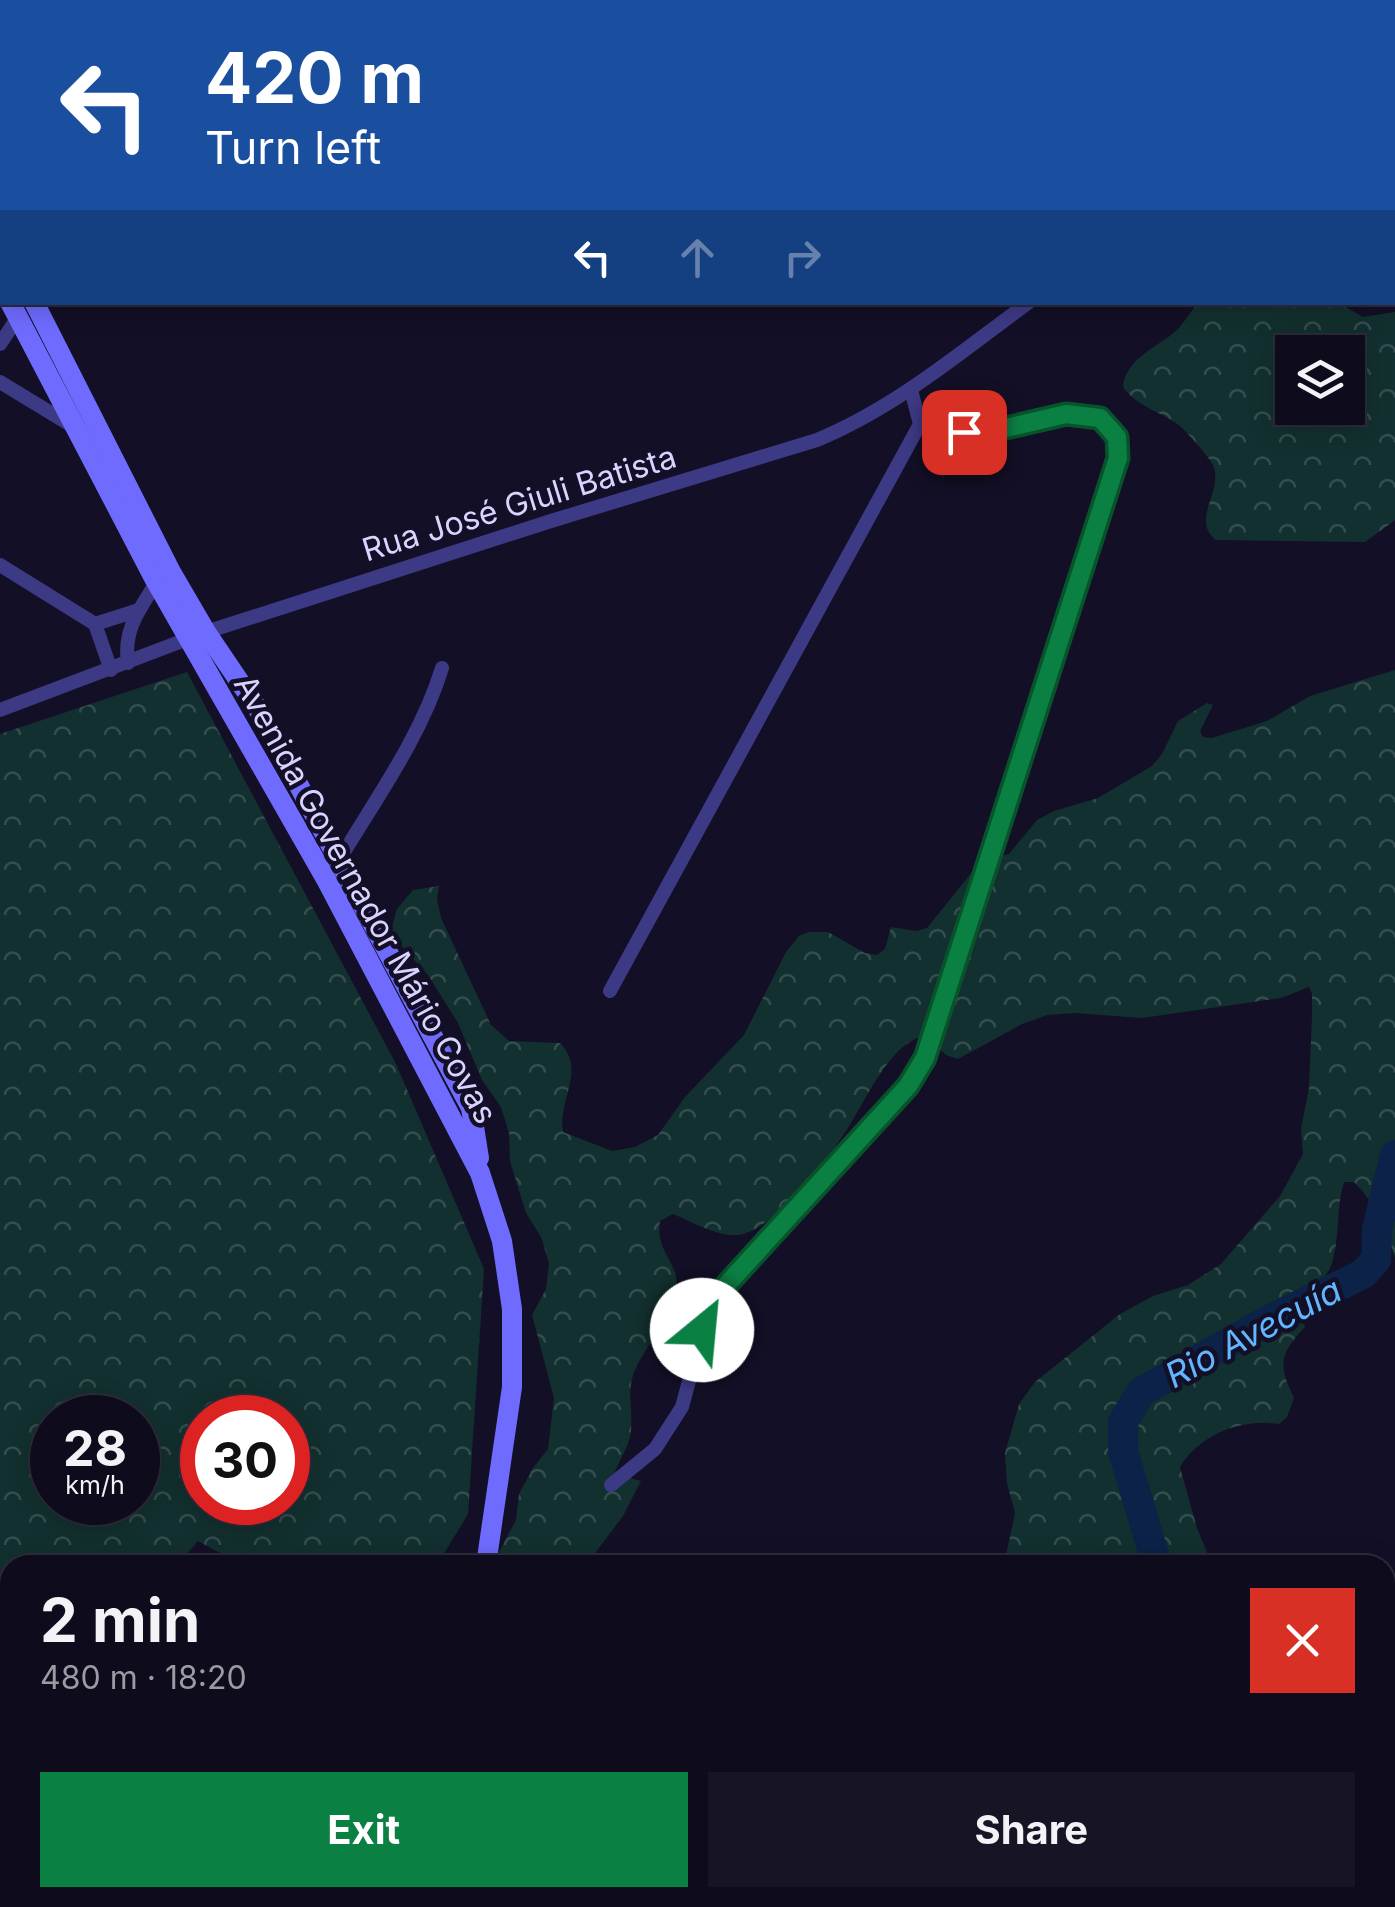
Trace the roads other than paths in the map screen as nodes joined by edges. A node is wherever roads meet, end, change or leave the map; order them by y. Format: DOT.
graph roads {
  1 [pos="36,305"];
  2 [pos="1025,305"];
  3 [pos="14,310"];
  4 [pos="0,344"];
  5 [pos="0,382"];
  6 [pos="911,390"];
  7 [pos="920,424"];
  8 [pos="74,427"];
  9 [pos="0,565"];
  10 [pos="156,582"];
  11 [pos="139,610"];
  12 [pos="94,624"];
  13 [pos="197,636"];
  14 [pos="128,663"];
  15 [pos="442,668"];
  16 [pos="111,670"];
  17 [pos="0,710"];
  18 [pos="338,862"];
  19 [pos="610,991"];
  20 [pos="484,1183"];
  21 [pos="611,1486"];
  22 [pos="487,1555"];
  1 -- 13 [label="main road, Avenida Governador Mário Covas"];
  2 -- 6 [label="street, Rua José Giuli Batista"];
  3 -- 4 [label="street"];
  3 -- 8 [label="main road, Avenida Governador Mário Covas"];
  5 -- 8 [label="street"];
  6 -- 7 [label="street"];
  6 -- 13 [label="street, Rua José Giuli Batista"];
  7 -- 19 [label="street"];
  7 -- 21 [label="street"];
  8 -- 10 [label="main road, Avenida Governador Mário Covas"];
  9 -- 12 [label="street"];
  10 -- 11 [label="street"];
  10 -- 13 [label="main road, Avenida Governador Mário Covas"];
  11 -- 12 [label="street"];
  11 -- 14 [label="street"];
  12 -- 16 [label="street"];
  13 -- 14 [label="street, Rua José Giuli Batista"];
  13 -- 18 [label="main road"];
  13 -- 20 [label="main road, Avenida Governador Mário Covas"];
  14 -- 16 [label="street, Rua José Giuli Batista"];
  15 -- 18 [label="street"];
  16 -- 17 [label="street, Rua José Giuli Batista"];
  18 -- 20 [label="main road"];
  20 -- 22 [label="main road, Avenida Governador Mário Covas"];
}
